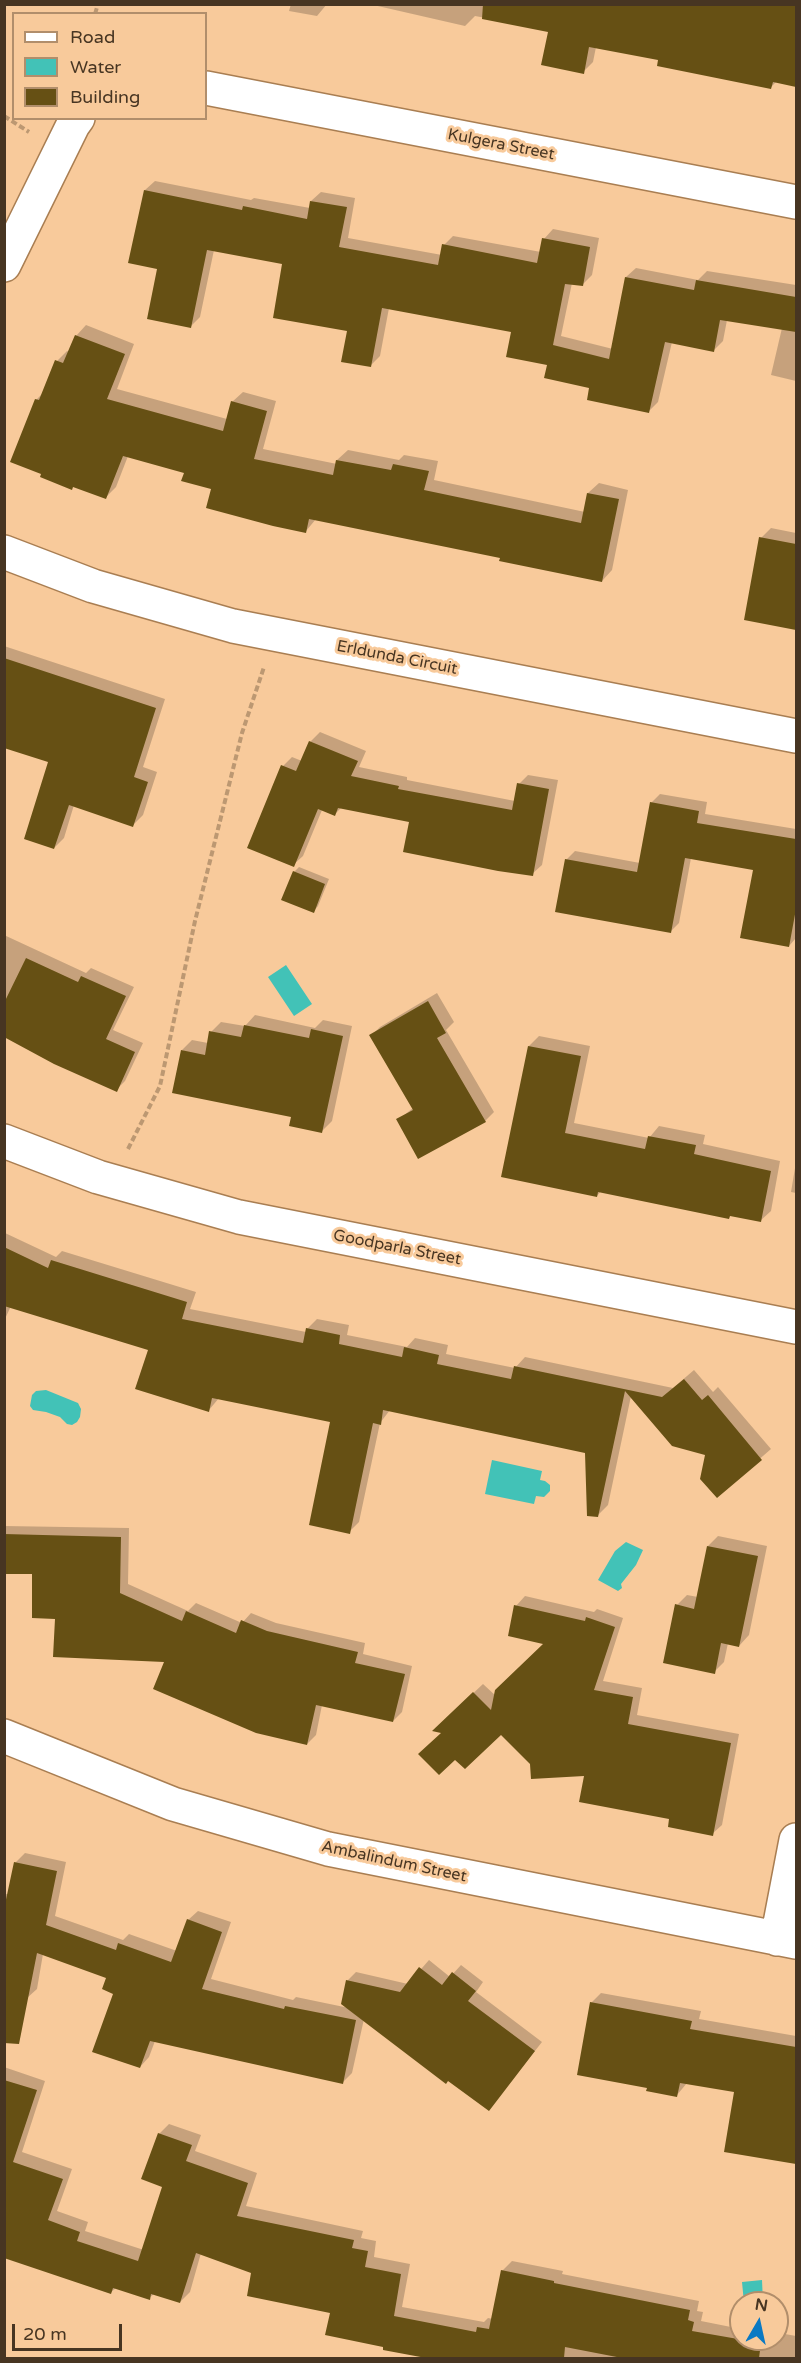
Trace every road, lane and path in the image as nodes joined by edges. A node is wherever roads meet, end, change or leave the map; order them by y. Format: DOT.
graph roads {
  1 [pos="207,88"];
  2 [pos="4,116"];
  3 [pos="77,120"];
  4 [pos="33,134"];
  5 [pos="796,202"];
  6 [pos="4,265"];
  7 [pos="4,552"];
  8 [pos="263,669"];
  9 [pos="796,736"];
  10 [pos="4,1141"];
  11 [pos="123,1158"];
  12 [pos="796,1327"];
  13 [pos="4,1736"];
  14 [pos="796,1840"];
  15 [pos="787,1940"];
  1 -- 5 [label="street, Kulgera Street"];
  2 -- 4 [label="path"];
  3 -- 6 [label="street"];
  7 -- 9 [label="street, Erldunda Circuit"];
  8 -- 11 [label="path"];
  10 -- 12 [label="street, Goodparla Street"];
  13 -- 15 [label="street, Ambalindum Street"];
  14 -- 15 [label="street"];
}
